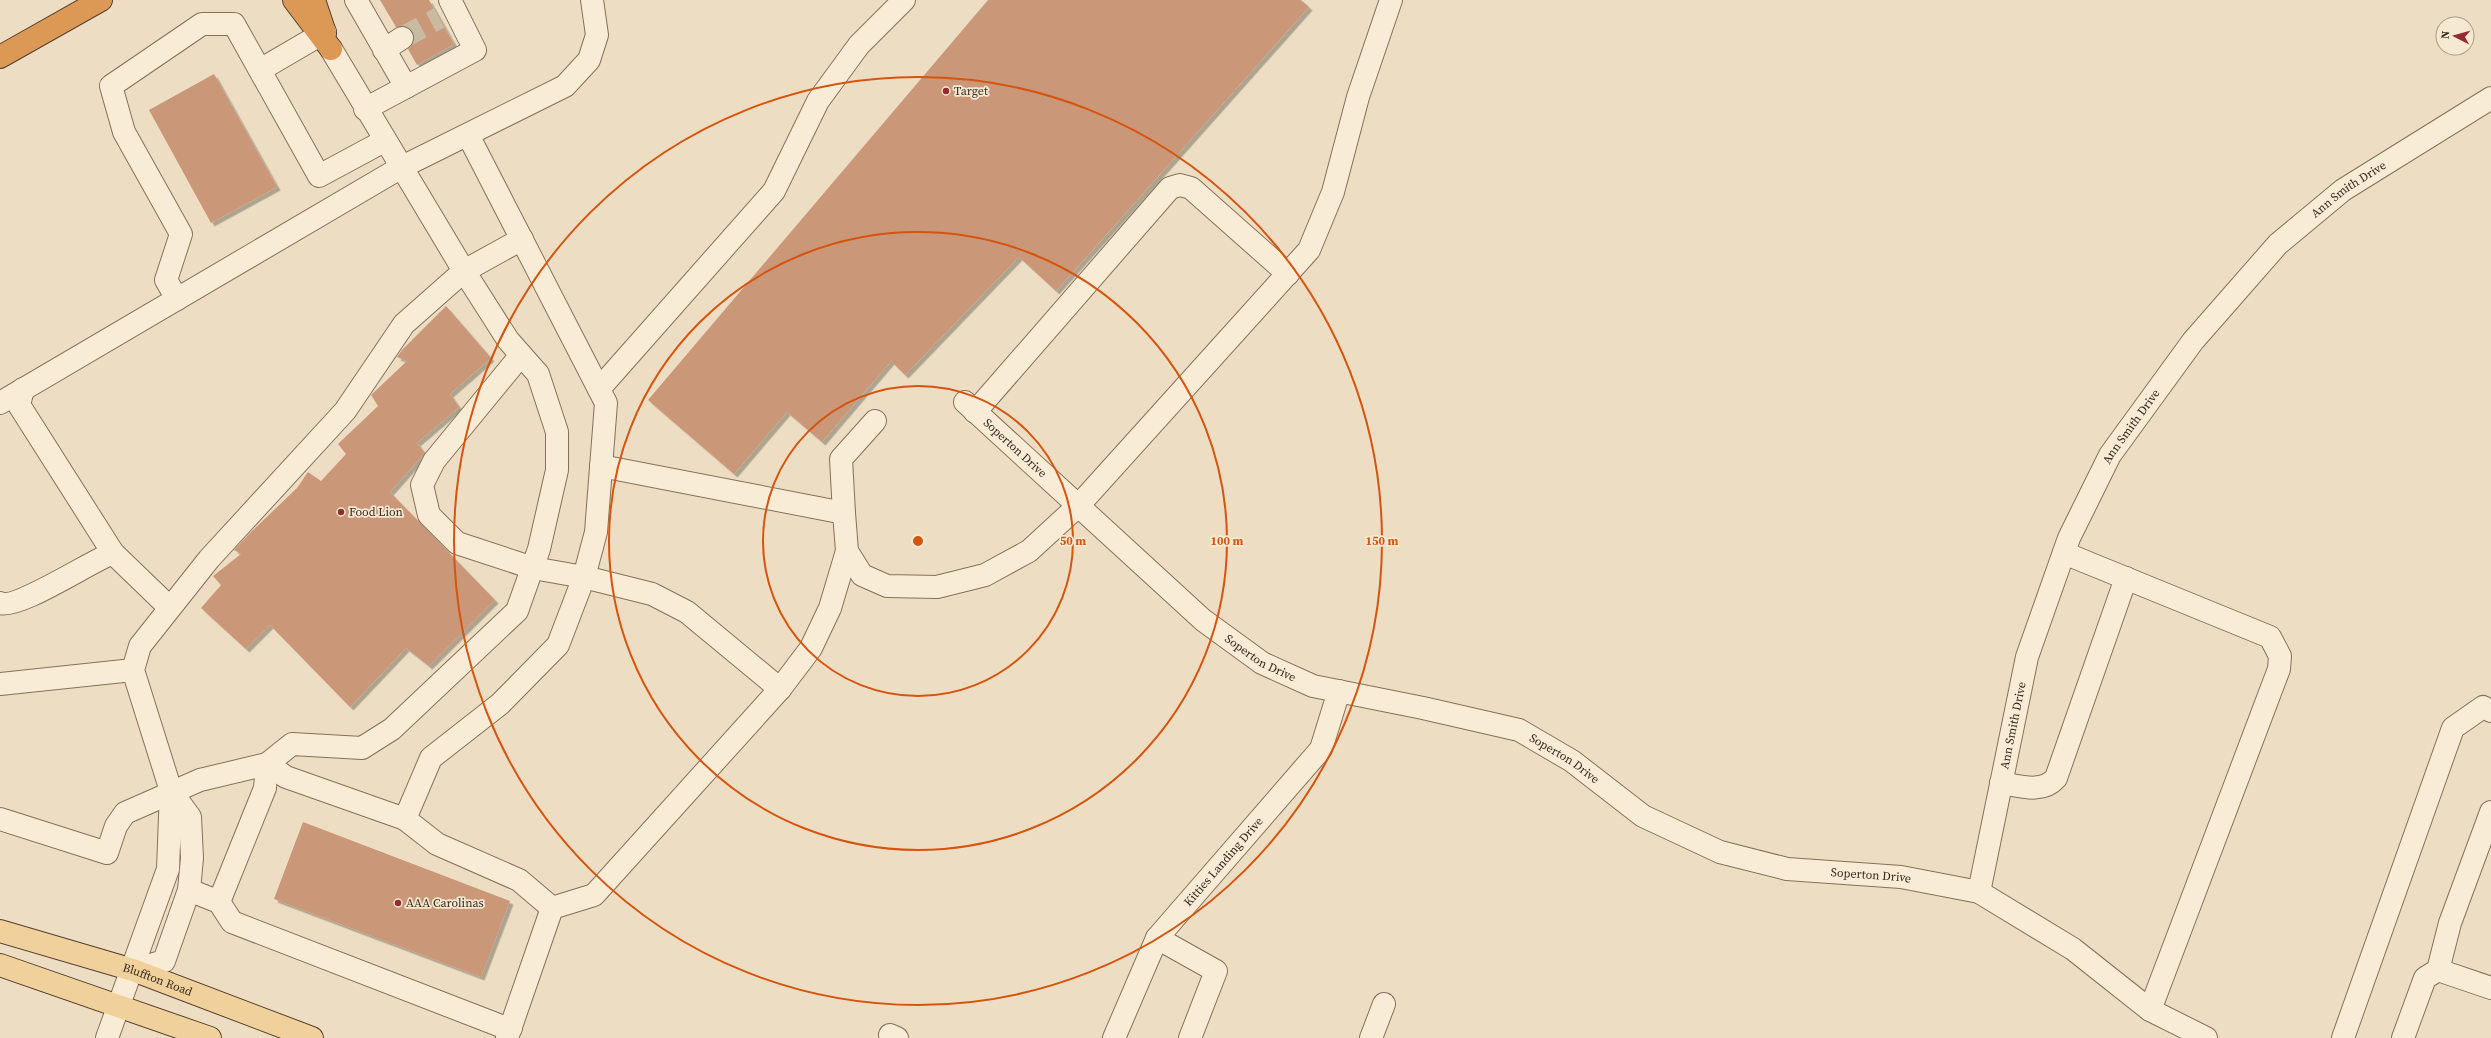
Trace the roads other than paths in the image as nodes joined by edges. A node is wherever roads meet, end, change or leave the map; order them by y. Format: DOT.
graph roads {
  1 [pos="101,0"];
  2 [pos="294,0"];
  3 [pos="314,0"];
  4 [pos="356,0"];
  5 [pos="592,0"];
  6 [pos="904,0"];
  7 [pos="1391,0"];
  8 [pos="448,9"];
  9 [pos="325,39"];
  10 [pos="0,57"];
  11 [pos="260,70"];
  12 [pos="406,87"];
  13 [pos="2491,98"];
  14 [pos="365,109"];
  15 [pos="468,135"];
  16 [pos="384,142"];
  17 [pos="400,168"];
  18 [pos="522,239"];
  19 [pos="464,271"];
  20 [pos="1288,274"];
  21 [pos="177,299"];
  22 [pos="521,355"];
  23 [pos="23,389"];
  24 [pos="599,389"];
  25 [pos="0,403"];
  26 [pos="875,422"];
  27 [pos="601,466"];
  28 [pos="1078,506"];
  29 [pos="844,513"];
  30 [pos="847,551"];
  31 [pos="113,553"];
  32 [pos="2064,553"];
  33 [pos="532,568"];
  34 [pos="584,577"];
  35 [pos="2126,578"];
  36 [pos="0,603"];
  37 [pos="169,607"];
  38 [pos="133,670"];
  39 [pos="0,684"];
  40 [pos="780,689"];
  41 [pos="1339,691"];
  42 [pos="2491,711"];
  43 [pos="267,764"];
  44 [pos="2001,784"];
  45 [pos="171,791"];
  46 [pos="2491,812"];
  47 [pos="405,819"];
  48 [pos="0,820"];
  49 [pos="189,890"];
  50 [pos="1979,892"];
  51 [pos="219,902"];
  52 [pos="552,908"];
  53 [pos="0,931"];
  54 [pos="1157,938"];
  55 [pos="0,965"];
  56 [pos="133,970"];
  57 [pos="2438,970"];
  58 [pos="2491,988"];
  59 [pos="1384,1004"];
  60 [pos="120,1005"];
  61 [pos="2150,1010"];
  62 [pos="509,1033"];
  63 [pos="107,1038"];
  64 [pos="210,1038"];
  65 [pos="312,1038"];
  66 [pos="1114,1038"];
  67 [pos="1190,1038"];
  68 [pos="1371,1038"];
  69 [pos="2206,1038"];
  70 [pos="2343,1038"];
  71 [pos="2403,1038"];
  1 -- 10 [label="highway"];
  2 -- 9 [label="highway"];
  3 -- 9 [label="highway"];
  4 -- 12 [label="street"];
  5 -- 15 [label="street"];
  6 -- 24 [label="street"];
  7 -- 20 [label="street"];
  8 -- 12 [label="street"];
  9 -- 11 [label="street"];
  9 -- 14 [label="street"];
  11 -- 16 [label="street"];
  11 -- 21 [label="street"];
  12 -- 14 [label="street"];
  13 -- 32 [label="street, Ann Smith Drive"];
  14 -- 16 [label="street"];
  15 -- 17 [label="street"];
  15 -- 18 [label="street"];
  16 -- 17 [label="street"];
  17 -- 19 [label="street"];
  17 -- 21 [label="street"];
  18 -- 19 [label="street"];
  18 -- 24 [label="street"];
  19 -- 22 [label="street"];
  19 -- 37 [label="street"];
  20 -- 28 [label="street"];
  20 -- 28 [label="street, Soperton Drive"];
  21 -- 23 [label="street"];
  22 -- 33 [label="street"];
  22 -- 33 [label="street"];
  23 -- 25 [label="street"];
  23 -- 31 [label="street"];
  24 -- 27 [label="street"];
  26 -- 29 [label="street"];
  27 -- 29 [label="street"];
  27 -- 34 [label="street"];
  28 -- 30 [label="street"];
  28 -- 41 [label="street, Soperton Drive"];
  29 -- 30 [label="street"];
  30 -- 40 [label="street"];
  31 -- 36 [label="street"];
  31 -- 37 [label="street"];
  32 -- 35 [label="street"];
  32 -- 44 [label="street, Ann Smith Drive"];
  33 -- 34 [label="street"];
  33 -- 43 [label="street"];
  34 -- 40 [label="street"];
  34 -- 47 [label="street"];
  35 -- 44 [label="street"];
  35 -- 61 [label="street"];
  37 -- 38 [label="street"];
  38 -- 39 [label="street"];
  38 -- 45 [label="street"];
  40 -- 52 [label="street"];
  41 -- 50 [label="street, Soperton Drive"];
  41 -- 54 [label="street, Kitties Landing Drive"];
  42 -- 70 [label="street"];
  43 -- 45 [label="street"];
  43 -- 47 [label="street"];
  43 -- 51 [label="street"];
  44 -- 50 [label="street, Ann Smith Drive"];
  45 -- 48 [label="street"];
  45 -- 49 [label="street"];
  45 -- 56 [label="street"];
  46 -- 57 [label="street"];
  47 -- 52 [label="street"];
  49 -- 51 [label="street"];
  49 -- 56 [label="street"];
  50 -- 61 [label="street, Soperton Drive"];
  51 -- 62 [label="street"];
  52 -- 62 [label="street"];
  53 -- 56 [label="main road, Bluffton Road"];
  54 -- 66 [label="street, Kitties Landing Drive"];
  54 -- 67 [label="street"];
  55 -- 60 [label="main road"];
  56 -- 60 [label="street"];
  56 -- 65 [label="main road, Bluffton Road"];
  57 -- 58 [label="street"];
  57 -- 71 [label="street"];
  59 -- 68 [label="street"];
  60 -- 63 [label="street"];
  60 -- 64 [label="main road"];
  61 -- 69 [label="street, Soperton Drive"];
}
